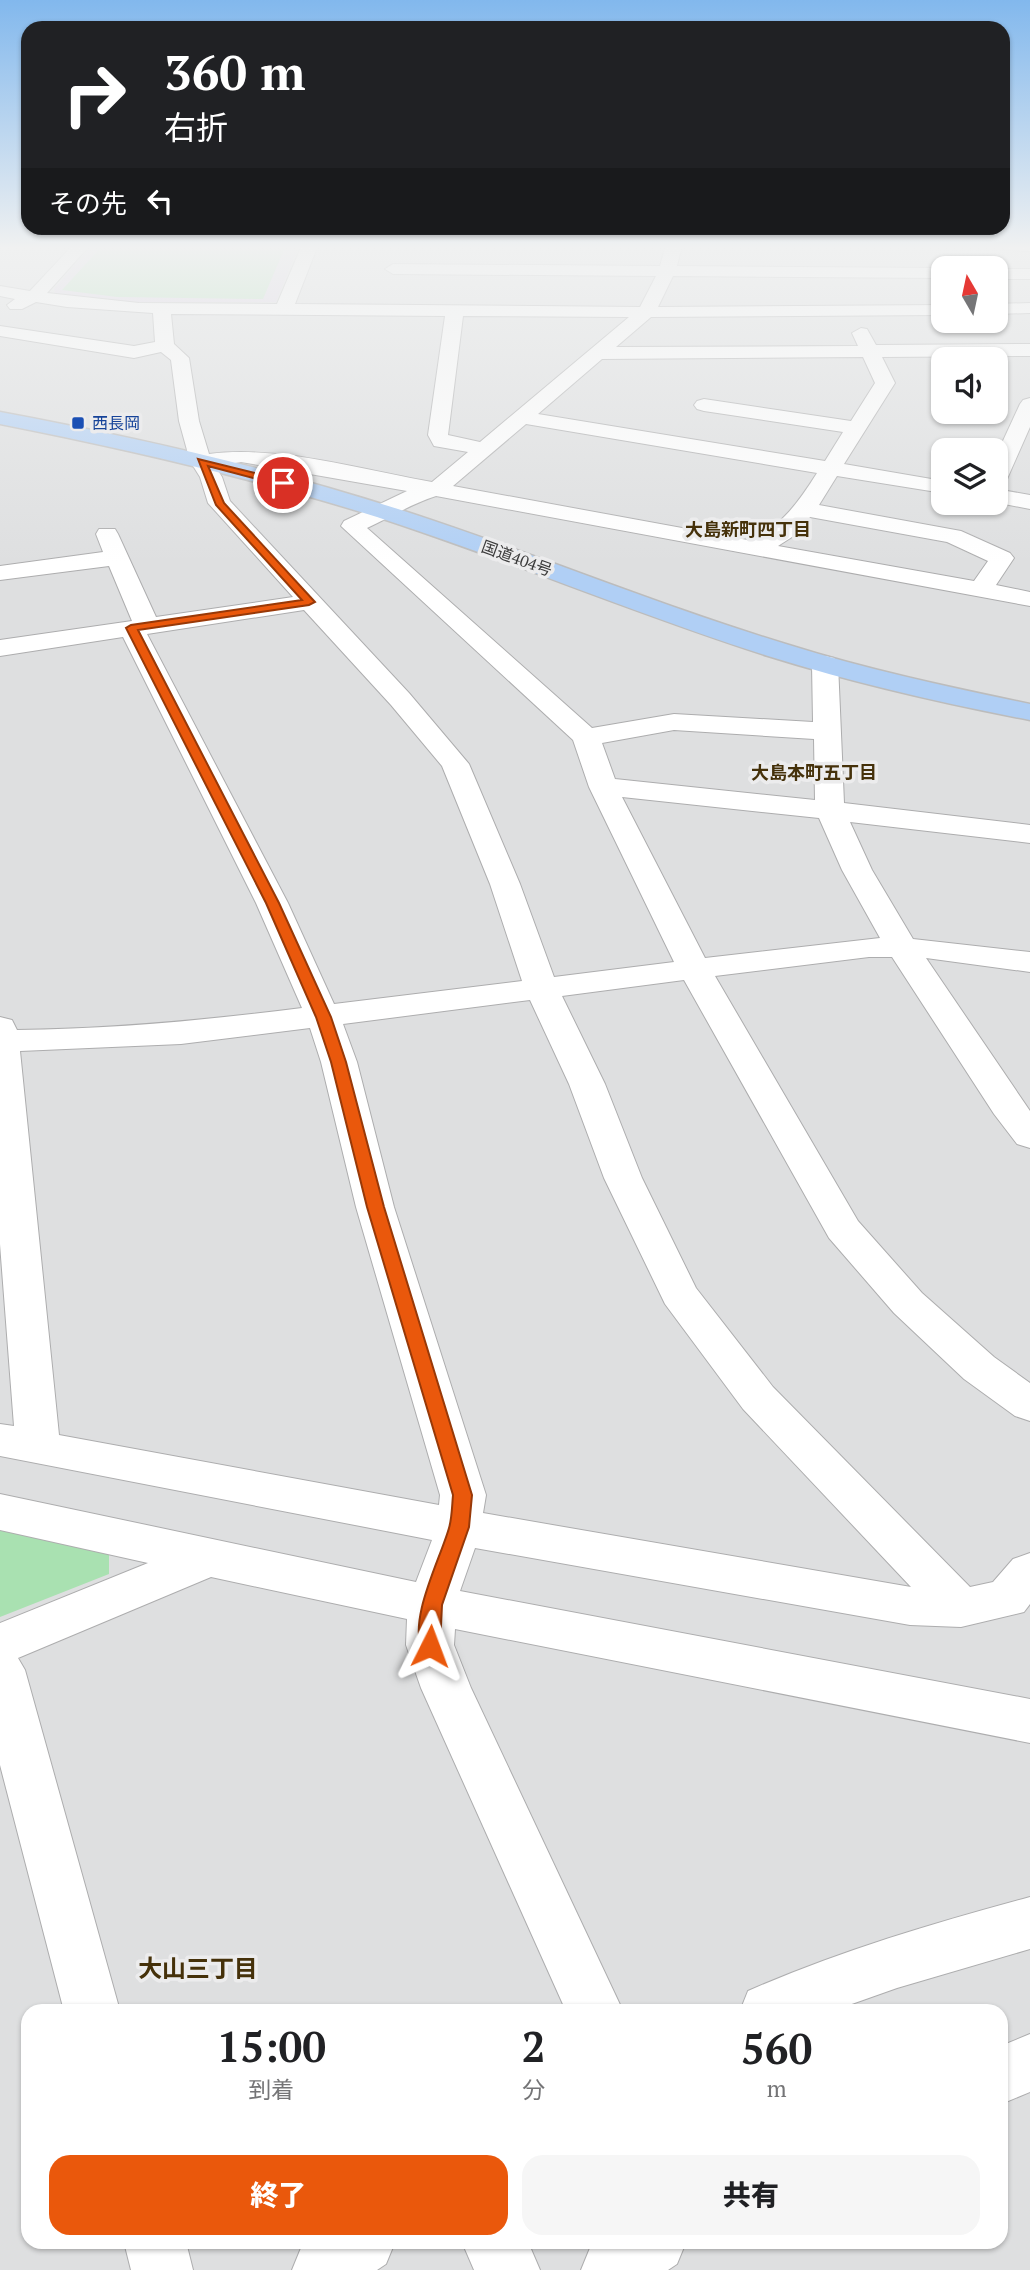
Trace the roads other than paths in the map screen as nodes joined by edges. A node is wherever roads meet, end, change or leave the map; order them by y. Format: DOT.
graph roads {
  1 [pos="171,351"];
  2 [pos="449,351"];
  3 [pos="599,351"];
  4 [pos="869,352"];
  5 [pos="931,352"];
  6 [pos="597,353"];
  7 [pos="753,353"];
  8 [pos="1008,354"];
  9 [pos="1022,370"];
  10 [pos="1030,404"];
  11 [pos="704,405"];
  12 [pos="0,418"];
  13 [pos="523,418"];
  14 [pos="856,428"];
  15 [pos="669,442"];
  16 [pos="487,449"];
  17 [pos="1008,453"];
  18 [pos="201,461"];
  19 [pos="831,468"];
  20 [pos="931,485"];
  21 [pos="437,489"];
  22 [pos="1008,498"];
  23 [pos="1030,502"];
  24 [pos="805,509"];
  25 [pos="385,512"];
  26 [pos="107,534"];
  27 [pos="759,547"];
  28 [pos="115,558"];
  29 [pos="0,573"];
  30 [pos="980,591"];
  31 [pos="1030,599"];
  32 [pos="309,602"];
  33 [pos="139,627"];
  34 [pos="0,648"];
  35 [pos="825,664"];
  36 [pos="1030,712"];
  37 [pos="826,730"];
  38 [pos="586,737"];
  39 [pos="603,787"];
  40 [pos="830,810"];
  41 [pos="1030,834"];
  42 [pos="901,946"];
  43 [pos="1030,962"];
  44 [pos="694,969"];
  45 [pos="541,986"];
  46 [pos="323,1017"];
  47 [pos="1,1036"];
  48 [pos="1019,1108"];
  49 [pos="1030,1136"];
  50 [pos="1030,1405"];
  51 [pos="19,1444"];
  52 [pos="0,1512"];
  53 [pos="459,1527"];
  54 [pos="209,1558"];
  55 [pos="1030,1572"];
  56 [pos="432,1605"];
  57 [pos="961,1608"];
  58 [pos="0,1644"];
  59 [pos="0,1670"];
  60 [pos="1030,1721"];
  61 [pos="1030,1923"];
  62 [pos="90,2004"];
  63 [pos="591,2004"];
  64 [pos="782,2004"];
  65 [pos="1030,2063"];
  66 [pos="1008,2072"];
  67 [pos="157,2249"];
  68 [pos="354,2249"];
  69 [pos="497,2249"];
  70 [pos="644,2249"];
  71 [pos="163,2270"];
  72 [pos="323,2270"];
  73 [pos="509,2270"];
  74 [pos="612,2270"];
  1 -- 18 [label="street"];
  2 -- 16 [label="street"];
  3 -- 6 [label="street"];
  4 -- 5 [label="street"];
  4 -- 7 [label="street"];
  4 -- 14 [label="street"];
  6 -- 7 [label="street"];
  6 -- 13 [label="street"];
  7 -- 11 [label="street"];
  8 -- 9 [label="street"];
  10 -- 17 [label="street"];
  11 -- 14 [label="street"];
  11 -- 15 [label="street"];
  12 -- 18 [label="highway, 国道404号"];
  13 -- 15 [label="street"];
  13 -- 16 [label="street"];
  14 -- 19 [label="street"];
  15 -- 19 [label="street"];
  16 -- 21 [label="street"];
  18 -- 21 [label="street"];
  18 -- 25 [label="highway, 国道404号"];
  18 -- 32 [label="street"];
  19 -- 20 [label="street"];
  19 -- 24 [label="street"];
  21 -- 25 [label="street"];
  21 -- 27 [label="street"];
  22 -- 23 [label="street"];
  24 -- 27 [label="street"];
  24 -- 30 [label="street"];
  25 -- 35 [label="highway, 国道404号"];
  25 -- 38 [label="street"];
  26 -- 28 [label="street"];
  27 -- 30 [label="street"];
  28 -- 29 [label="street"];
  28 -- 33 [label="street"];
  30 -- 31 [label="street"];
  32 -- 33 [label="street"];
  32 -- 45 [label="street"];
  33 -- 34 [label="street"];
  33 -- 46 [label="street"];
  35 -- 36 [label="highway, 国道404号"];
  35 -- 37 [label="street"];
  37 -- 38 [label="street"];
  37 -- 40 [label="street"];
  38 -- 39 [label="street"];
  39 -- 40 [label="street"];
  39 -- 44 [label="street"];
  40 -- 41 [label="street"];
  40 -- 42 [label="street"];
  42 -- 43 [label="street"];
  42 -- 44 [label="street"];
  42 -- 48 [label="street"];
  44 -- 45 [label="street"];
  44 -- 50 [label="street"];
  45 -- 46 [label="street"];
  45 -- 57 [label="street"];
  46 -- 47 [label="street"];
  46 -- 53 [label="street"];
  47 -- 51 [label="street"];
  48 -- 49 [label="street"];
  51 -- 53 [label="street"];
  52 -- 54 [label="street"];
  53 -- 56 [label="street"];
  53 -- 57 [label="street"];
  54 -- 56 [label="street"];
  54 -- 58 [label="street"];
  55 -- 57 [label="street"];
  56 -- 60 [label="street"];
  56 -- 63 [label="street"];
  59 -- 62 [label="street"];
  61 -- 64 [label="street"];
  65 -- 66 [label="street"];
  67 -- 71 [label="street"];
  68 -- 72 [label="street"];
  69 -- 73 [label="street"];
  70 -- 74 [label="street"];
}
